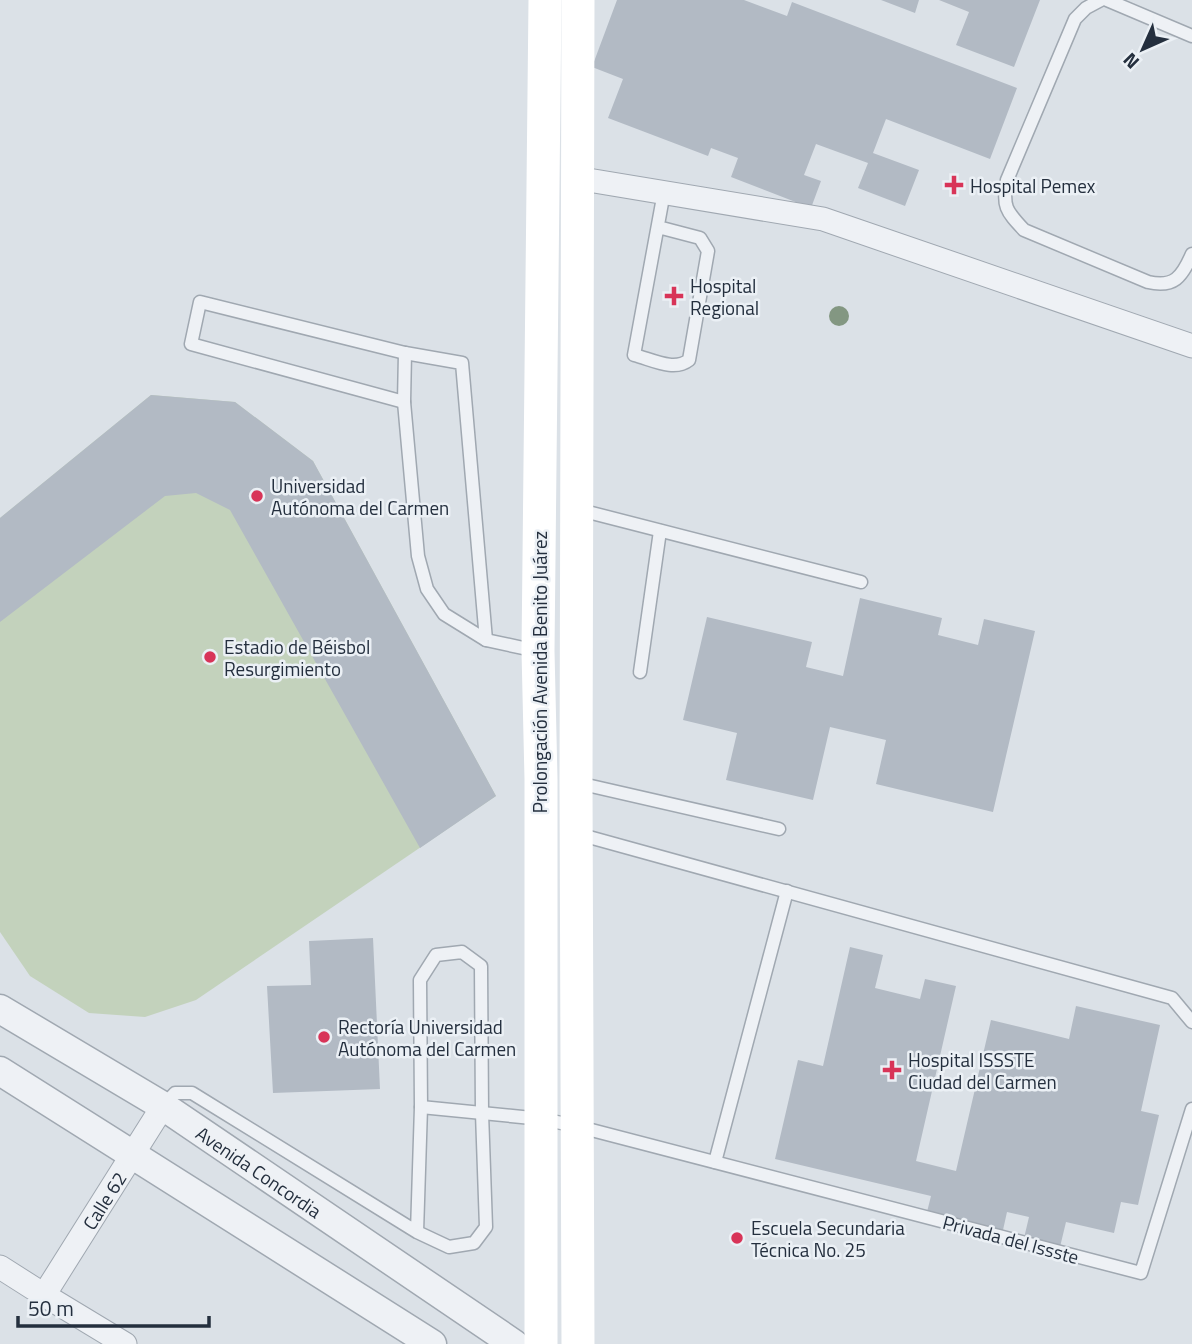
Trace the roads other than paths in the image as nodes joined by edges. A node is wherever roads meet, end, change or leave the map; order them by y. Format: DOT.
graph roads {
  1 [pos="545,0"];
  2 [pos="578,0"];
  3 [pos="1101,0"];
  4 [pos="1107,0"];
  5 [pos="1192,36"];
  6 [pos="576,178"];
  7 [pos="664,192"];
  8 [pos="658,227"];
  9 [pos="1192,254"];
  10 [pos="1192,346"];
  11 [pos="405,353"];
  12 [pos="404,402"];
  13 [pos="577,510"];
  14 [pos="660,531"];
  15 [pos="861,582"];
  16 [pos="486,640"];
  17 [pos="538,651"];
  18 [pos="640,672"];
  19 [pos="558,781"];
  20 [pos="558,829"];
  21 [pos="779,829"];
  22 [pos="787,891"];
  23 [pos="0,1009"];
  24 [pos="1192,1022"];
  25 [pos="0,1071"];
  26 [pos="163,1106"];
  27 [pos="421,1107"];
  28 [pos="1192,1109"];
  29 [pos="482,1113"];
  30 [pos="542,1119"];
  31 [pos="576,1126"];
  32 [pos="132,1155"];
  33 [pos="715,1162"];
  34 [pos="417,1232"];
  35 [pos="0,1267"];
  36 [pos="44,1295"];
  37 [pos="125,1344"];
  38 [pos="432,1344"];
  39 [pos="514,1344"];
  40 [pos="541,1344"];
  41 [pos="578,1344"];
  1 -- 17 [label="main road, Prolongación Avenida Benito Juárez"];
  2 -- 6 [label="main road, Prolongación Avenida Benito Juárez"];
  3 -- 9 [label="lane"];
  4 -- 5 [label="lane"];
  6 -- 7 [label="street"];
  6 -- 13 [label="main road, Prolongación Avenida Benito Juárez"];
  7 -- 8 [label="lane"];
  7 -- 10 [label="street"];
  8 -- 8 [label="lane"];
  11 -- 12 [label="lane"];
  11 -- 12 [label="lane"];
  11 -- 16 [label="lane"];
  12 -- 16 [label="lane"];
  13 -- 14 [label="lane"];
  13 -- 19 [label="main road, Prolongación Avenida Benito Juárez"];
  14 -- 15 [label="lane"];
  14 -- 18 [label="lane"];
  16 -- 17 [label="lane"];
  17 -- 19 [label="main road, Prolongación Avenida Benito Juárez"];
  19 -- 20 [label="main road, Prolongación Avenida Benito Juárez"];
  19 -- 21 [label="lane"];
  20 -- 22 [label="lane"];
  20 -- 30 [label="main road, Prolongación Avenida Benito Juárez"];
  20 -- 31 [label="main road, Prolongación Avenida Benito Juárez"];
  22 -- 24 [label="lane"];
  22 -- 33 [label="lane"];
  23 -- 26 [label="street, Avenida Concordia"];
  25 -- 32 [label="street"];
  26 -- 32 [label="street, Calle 62"];
  26 -- 34 [label="lane"];
  26 -- 39 [label="street, Avenida Concordia"];
  27 -- 29 [label="lane, Privada del Issste"];
  27 -- 29 [label="lane"];
  27 -- 34 [label="lane"];
  28 -- 33 [label="lane, Privada del Issste"];
  29 -- 30 [label="lane, Privada del Issste"];
  29 -- 34 [label="lane"];
  30 -- 31 [label="lane, Privada del Issste"];
  30 -- 40 [label="main road, Prolongación Avenida Benito Juárez"];
  31 -- 33 [label="lane, Privada del Issste"];
  31 -- 41 [label="main road, Prolongación Avenida Benito Juárez"];
  32 -- 36 [label="street, Calle 62"];
  32 -- 38 [label="street"];
  35 -- 36 [label="street"];
  36 -- 37 [label="street"];
}
